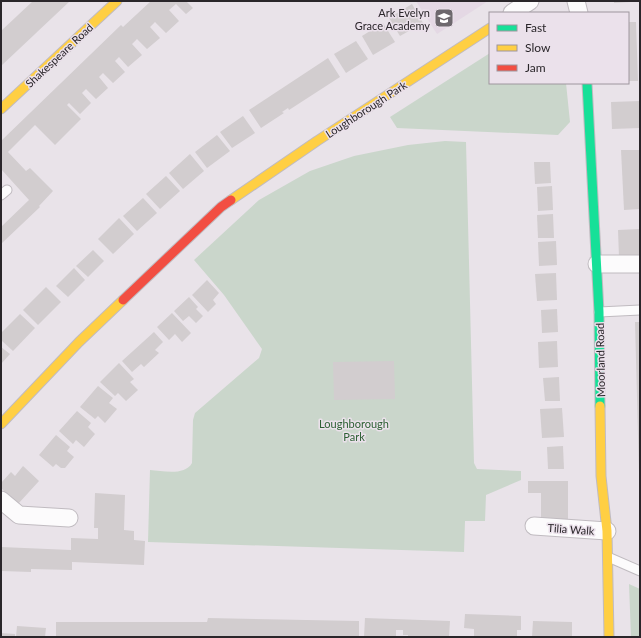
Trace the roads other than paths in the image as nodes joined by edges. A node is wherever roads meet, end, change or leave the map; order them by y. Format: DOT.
graph roads {
  1 [pos="116,1"];
  2 [pos="530,1"];
  3 [pos="576,1"];
  4 [pos="514,12"];
  5 [pos="579,12"];
  6 [pos="489,29"];
  7 [pos="587,84"];
  8 [pos="1,109"];
  9 [pos="597,264"];
  10 [pos="640,264"];
  11 [pos="640,310"];
  12 [pos="599,312"];
  13 [pos="1,424"];
  14 [pos="1,500"];
  15 [pos="69,518"];
  16 [pos="534,526"];
  17 [pos="607,531"];
  18 [pos="608,557"];
  19 [pos="640,571"];
  20 [pos="609,637"];
  1 -- 8 [label="street, Shakespeare Road"];
  2 -- 4 [label="street"];
  3 -- 5 [label="street"];
  6 -- 13 [label="street, Loughborough Park"];
  7 -- 9 [label="street, Moorland Road"];
  9 -- 10 [label="street"];
  9 -- 12 [label="street, Moorland Road"];
  11 -- 12 [label="lane"];
  12 -- 17 [label="street, Moorland Road"];
  14 -- 15 [label="street"];
  16 -- 17 [label="street, Tilia Walk"];
  17 -- 18 [label="street, Moorland Road"];
  18 -- 19 [label="lane"];
  18 -- 20 [label="street, Moorland Road"];
}
